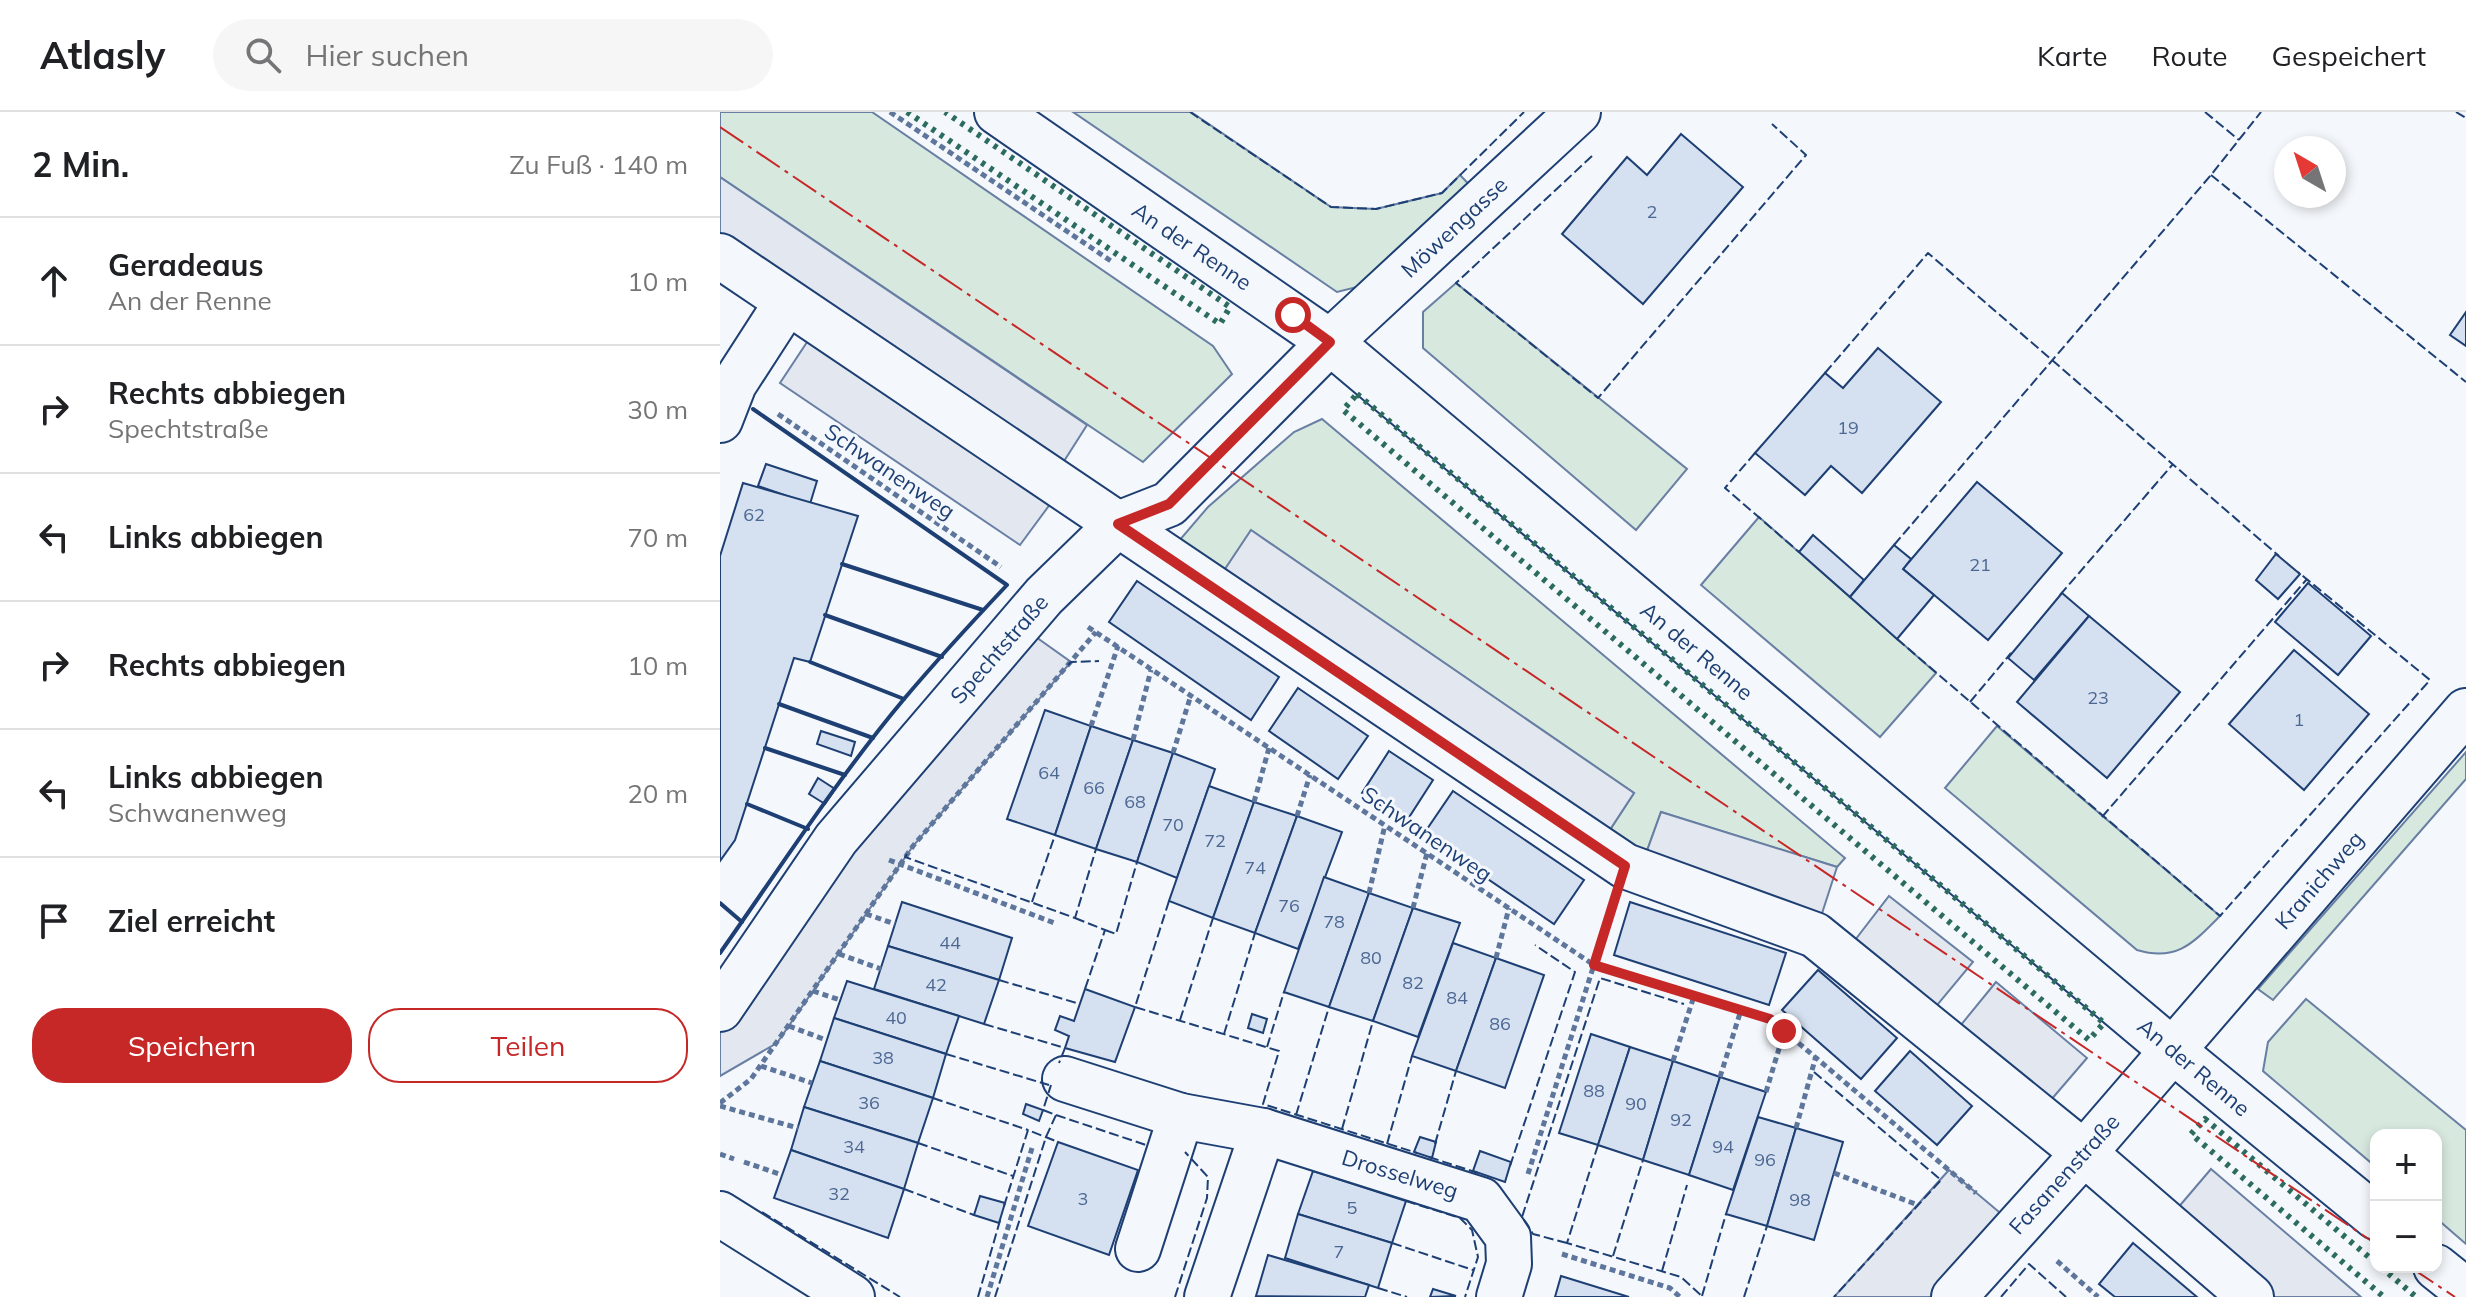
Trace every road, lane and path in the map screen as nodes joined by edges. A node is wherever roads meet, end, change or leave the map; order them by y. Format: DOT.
graph roads {
  1 [pos="890,112"];
  2 [pos="997,112"];
  3 [pos="1578,112"];
  4 [pos="720,256"];
  5 [pos="1122,269"];
  6 [pos="787,302"];
  7 [pos="1330,342"];
  8 [pos="727,402"];
  9 [pos="1118,524"];
  10 [pos="1044,596"];
  11 [pos="1096,632"];
  12 [pos="1118,646"];
  13 [pos="1151,670"];
  14 [pos="1191,695"];
  15 [pos="2466,711"];
  16 [pos="1091,726"];
  17 [pos="1133,740"];
  18 [pos="1269,748"];
  19 [pos="1173,753"];
  20 [pos="1310,774"];
  21 [pos="1254,802"];
  22 [pos="1297,816"];
  23 [pos="1385,825"];
  24 [pos="836,839"];
  25 [pos="1427,853"];
  26 [pos="900,864"];
  27 [pos="1625,866"];
  28 [pos="1369,893"];
  29 [pos="1413,908"];
  30 [pos="1509,908"];
  31 [pos="866,914"];
  32 [pos="895,924"];
  33 [pos="1057,924"];
  34 [pos="839,954"];
  35 [pos="1496,958"];
  36 [pos="1594,965"];
  37 [pos="881,969"];
  38 [pos="813,991"];
  39 [pos="1694,996"];
  40 [pos="840,1000"];
  41 [pos="720,1009"];
  42 [pos="1741,1010"];
  43 [pos="789,1026"];
  44 [pos="1784,1031"];
  45 [pos="826,1040"];
  46 [pos="2172,1050"];
  47 [pos="1816,1055"];
  48 [pos="1673,1061"];
  49 [pos="761,1066"];
  50 [pos="1720,1077"];
  51 [pos="1065,1079"];
  52 [pos="812,1083"];
  53 [pos="1766,1092"];
  54 [pos="720,1105"];
  55 [pos="1181,1116"];
  56 [pos="798,1128"];
  57 [pos="1796,1128"];
  58 [pos="1263,1131"];
  59 [pos="1032,1148"];
  60 [pos="2084,1153"];
  61 [pos="720,1154"];
  62 [pos="1834,1173"];
  63 [pos="782,1175"];
  64 [pos="1918,1205"];
  65 [pos="2370,1212"];
  66 [pos="720,1214"];
  67 [pos="2017,1227"];
  68 [pos="1508,1237"];
  69 [pos="1138,1249"];
  70 [pos="2442,1272"];
  71 [pos="2466,1291"];
  72 [pos="852,1297"];
  73 [pos="987,1297"];
  74 [pos="1207,1297"];
  75 [pos="1499,1297"];
  76 [pos="1680,1297"];
  77 [pos="1954,1297"];
  78 [pos="2098,1297"];
  79 [pos="2251,1297"];
  1 -- 5 [label="path"];
  2 -- 7 [label="street, An der Renne"];
  3 -- 7 [label="street, Möwengasse"];
  4 -- 6 [label="street"];
  6 -- 8 [label="street"];
  6 -- 9 [label="street"];
  7 -- 9 [label="street, Spechtstraße"];
  7 -- 46 [label="street, An der Renne"];
  8 -- 10 [label="path, Schwanenweg"];
  9 -- 10 [label="street, Spechtstraße"];
  9 -- 27 [label="street"];
  10 -- 11 [label="path, Schwanenweg"];
  10 -- 24 [label="street, Spechtstraße"];
  11 -- 12 [label="path, Schwanenweg"];
  11 -- 26 [label="path"];
  12 -- 13 [label="path, Schwanenweg"];
  12 -- 16 [label="path"];
  13 -- 14 [label="path, Schwanenweg"];
  13 -- 17 [label="path"];
  14 -- 18 [label="path, Schwanenweg"];
  14 -- 19 [label="path"];
  15 -- 46 [label="street, Kranichweg"];
  18 -- 20 [label="path, Schwanenweg"];
  18 -- 21 [label="path"];
  20 -- 22 [label="path"];
  20 -- 23 [label="path, Schwanenweg"];
  23 -- 25 [label="path, Schwanenweg"];
  23 -- 28 [label="path"];
  24 -- 26 [label="path"];
  24 -- 41 [label="street, Spechtstraße"];
  25 -- 29 [label="path"];
  25 -- 30 [label="path, Schwanenweg"];
  26 -- 31 [label="path"];
  26 -- 33 [label="path"];
  27 -- 36 [label="path"];
  27 -- 60 [label="street"];
  30 -- 35 [label="path"];
  30 -- 36 [label="path, Schwanenweg"];
  31 -- 32 [label="path"];
  31 -- 34 [label="path"];
  34 -- 37 [label="path"];
  34 -- 38 [label="path"];
  36 -- 39 [label="path, Schwanenweg"];
  36 -- 68 [label="path"];
  38 -- 40 [label="path"];
  38 -- 43 [label="path"];
  39 -- 42 [label="path, Schwanenweg"];
  39 -- 48 [label="path"];
  42 -- 44 [label="path, Schwanenweg"];
  42 -- 50 [label="path"];
  43 -- 45 [label="path"];
  43 -- 49 [label="path"];
  44 -- 47 [label="path, Schwanenweg"];
  44 -- 53 [label="path"];
  46 -- 60 [label="street, Fasanenstraße"];
  46 -- 65 [label="street, An der Renne"];
  47 -- 57 [label="path"];
  47 -- 67 [label="path, Schwanenweg"];
  49 -- 52 [label="path"];
  49 -- 54 [label="path"];
  51 -- 55 [label="street, Drosselweg"];
  54 -- 56 [label="path"];
  55 -- 58 [label="street, Drosselweg"];
  55 -- 69 [label="street"];
  58 -- 68 [label="street, Drosselweg"];
  58 -- 74 [label="street"];
  59 -- 73 [label="path"];
  60 -- 67 [label="street, Fasanenstraße"];
  60 -- 79 [label="street"];
  61 -- 63 [label="path"];
  62 -- 64 [label="path"];
  66 -- 72 [label="street"];
  67 -- 77 [label="street, Fasanenstraße"];
  67 -- 78 [label="path, Schwanenweg"];
  68 -- 75 [label="street"];
  68 -- 76 [label="path"];
  70 -- 71 [label="street"];
}
